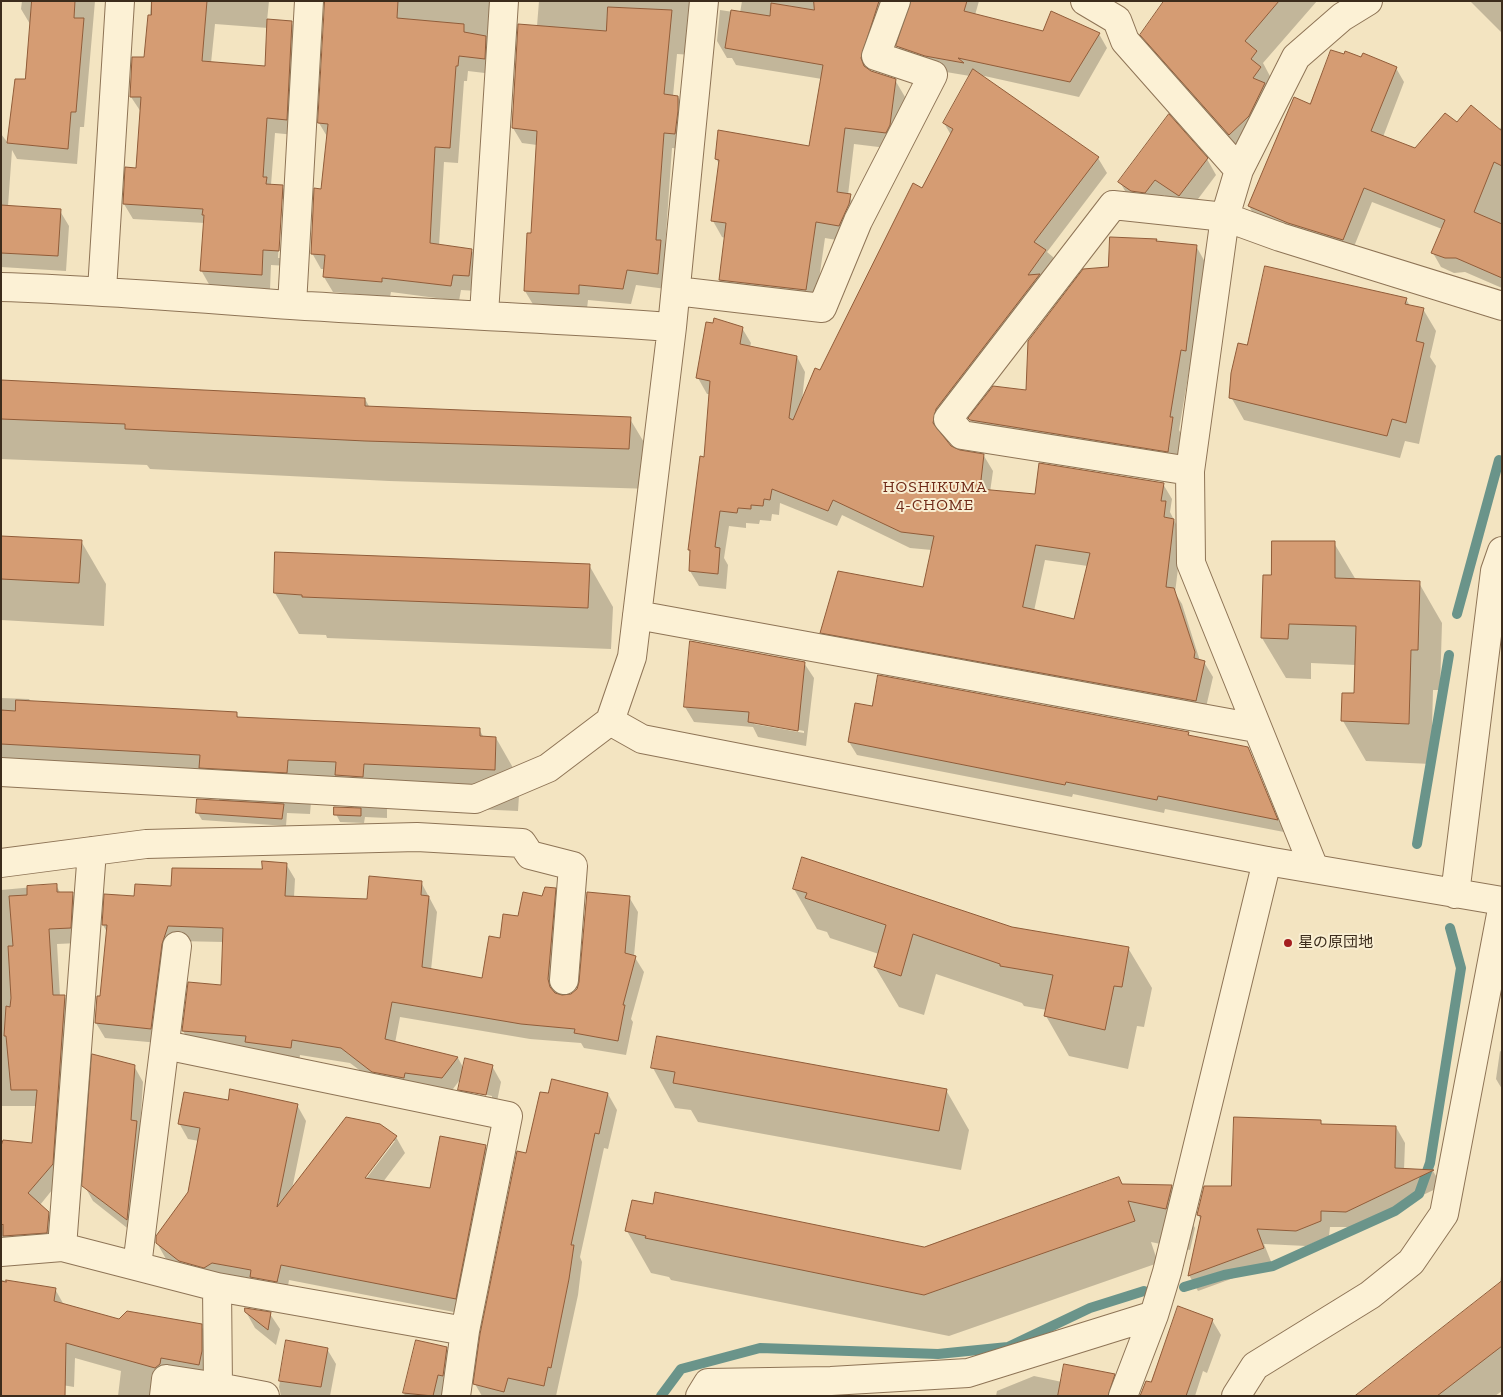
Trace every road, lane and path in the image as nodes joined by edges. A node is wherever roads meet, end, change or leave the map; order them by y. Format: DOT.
graph roads {
  1 [pos="120,1"];
  2 [pos="309,1"];
  3 [pos="504,1"];
  4 [pos="704,1"];
  5 [pos="896,1"];
  6 [pos="1085,1"];
  7 [pos="1368,1"];
  8 [pos="1239,170"];
  9 [pos="1225,217"];
  10 [pos="1,287"];
  11 [pos="102,290"];
  12 [pos="676,291"];
  13 [pos="292,305"];
  14 [pos="1502,306"];
  15 [pos="484,314"];
  16 [pos="672,327"];
  17 [pos="1190,471"];
  18 [pos="1502,551"];
  19 [pos="638,615"];
  20 [pos="610,721"];
  21 [pos="1256,728"];
  22 [pos="1,772"];
  23 [pos="92,851"];
  24 [pos="1267,861"];
  25 [pos="1,863"];
  26 [pos="1314,868"];
  27 [pos="1451,893"];
  28 [pos="1502,901"];
  29 [pos="1502,909"];
  30 [pos="178,946"];
  31 [pos="564,980"];
  32 [pos="165,1045"];
  33 [pos="62,1247"];
  34 [pos="1,1252"];
  35 [pos="137,1266"];
  36 [pos="218,1287"];
  37 [pos="1154,1314"];
  38 [pos="465,1331"];
  39 [pos="967,1384"];
  40 [pos="218,1387"];
  41 [pos="806,1388"];
  42 [pos="164,1396"];
  43 [pos="265,1396"];
  44 [pos="456,1396"];
  45 [pos="700,1396"];
  46 [pos="1123,1396"];
  47 [pos="1236,1396"];
  1 -- 11 [label="street"];
  2 -- 13 [label="street"];
  3 -- 15 [label="street"];
  4 -- 12 [label="street"];
  5 -- 12 [label="street"];
  6 -- 8 [label="street"];
  7 -- 8 [label="street"];
  8 -- 9 [label="street"];
  9 -- 14 [label="street"];
  9 -- 17 [label="street"];
  9 -- 17 [label="street"];
  10 -- 11 [label="street"];
  11 -- 13 [label="street"];
  12 -- 16 [label="street"];
  13 -- 15 [label="street"];
  15 -- 16 [label="street"];
  16 -- 19 [label="street"];
  17 -- 21 [label="street"];
  18 -- 27 [label="street"];
  19 -- 20 [label="street"];
  19 -- 21 [label="street"];
  20 -- 22 [label="street"];
  20 -- 24 [label="street"];
  21 -- 26 [label="street"];
  23 -- 25 [label="street"];
  23 -- 31 [label="street"];
  23 -- 33 [label="street"];
  24 -- 26 [label="street"];
  24 -- 37 [label="street"];
  26 -- 27 [label="street"];
  27 -- 28 [label="street"];
  29 -- 47 [label="street"];
  30 -- 32 [label="street"];
  32 -- 35 [label="street"];
  32 -- 38 [label="street"];
  33 -- 34 [label="street"];
  33 -- 35 [label="street"];
  35 -- 36 [label="street"];
  36 -- 38 [label="street"];
  36 -- 40 [label="street"];
  37 -- 39 [label="street"];
  37 -- 46 [label="street"];
  38 -- 44 [label="street"];
  39 -- 41 [label="street"];
  40 -- 42 [label="street"];
  40 -- 43 [label="street"];
  41 -- 45 [label="street"];
}
